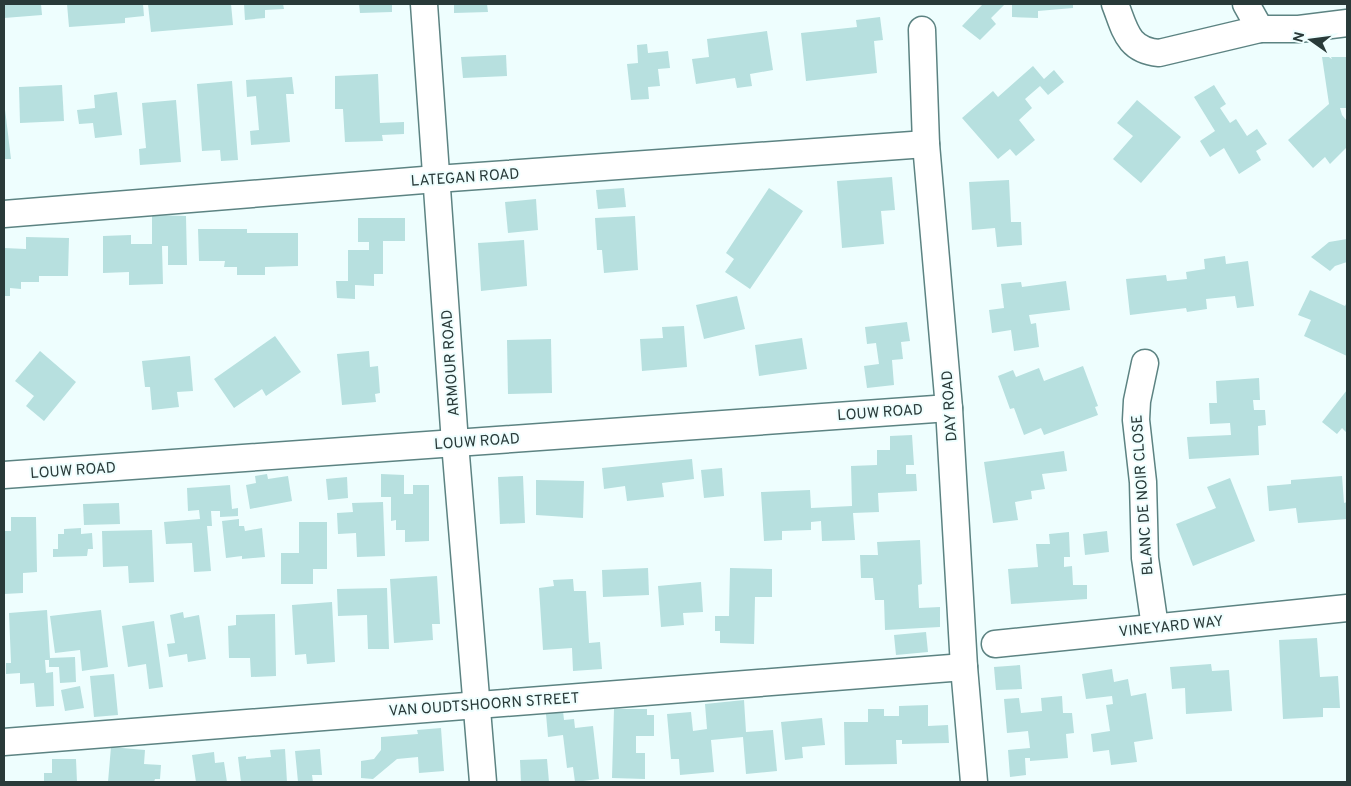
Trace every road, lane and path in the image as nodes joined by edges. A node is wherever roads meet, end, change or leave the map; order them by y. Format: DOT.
graph roads {
  1 [pos="424,4"];
  2 [pos="1115,4"];
  3 [pos="1246,4"];
  4 [pos="1347,23"];
  5 [pos="1260,29"];
  6 [pos="922,30"];
  7 [pos="926,144"];
  8 [pos="436,178"];
  9 [pos="4,214"];
  10 [pos="1145,363"];
  11 [pos="949,408"];
  12 [pos="455,443"];
  13 [pos="4,476"];
  14 [pos="1347,608"];
  15 [pos="1155,628"];
  16 [pos="995,644"];
  17 [pos="964,666"];
  18 [pos="475,705"];
  19 [pos="4,742"];
  20 [pos="482,782"];
  21 [pos="974,782"];
  1 -- 8 [label="street, ARMOUR ROAD"];
  2 -- 5 [label="street"];
  3 -- 5 [label="street"];
  4 -- 5 [label="street"];
  6 -- 7 [label="street, DAY ROAD"];
  7 -- 8 [label="street, LATEGAN ROAD"];
  7 -- 11 [label="street, DAY ROAD"];
  8 -- 9 [label="street, LATEGAN ROAD"];
  8 -- 12 [label="street, ARMOUR ROAD"];
  10 -- 15 [label="street, BLANC DE NOIR CLOSE"];
  11 -- 12 [label="street, LOUW ROAD"];
  11 -- 17 [label="street, DAY ROAD"];
  12 -- 13 [label="street, LOUW ROAD"];
  12 -- 18 [label="street, ARMOUR ROAD"];
  14 -- 15 [label="street, VINEYARD WAY"];
  15 -- 16 [label="street, VINEYARD WAY"];
  17 -- 18 [label="street, VAN OUDTSHOORN STREET"];
  17 -- 21 [label="street, DAY ROAD"];
  18 -- 19 [label="street, VAN OUDTSHOORN STREET"];
  18 -- 20 [label="street, ARMOUR ROAD"];
}
